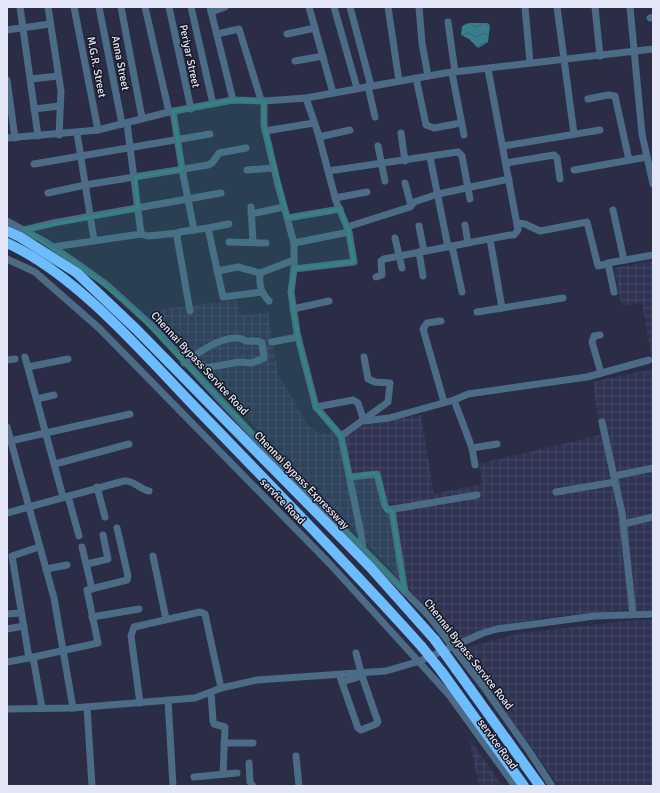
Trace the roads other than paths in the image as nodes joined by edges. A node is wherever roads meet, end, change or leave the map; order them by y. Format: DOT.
graph roads {
  1 [pos="20,7"];
  2 [pos="48,7"];
  3 [pos="74,7"];
  4 [pos="99,7"];
  5 [pos="121,7"];
  6 [pos="146,7"];
  7 [pos="169,7"];
  8 [pos="191,7"];
  9 [pos="225,7"];
  10 [pos="309,7"];
  11 [pos="334,7"];
  12 [pos="350,7"];
  13 [pos="388,7"];
  14 [pos="419,7"];
  15 [pos="525,7"];
  16 [pos="557,7"];
  17 [pos="595,7"];
  18 [pos="630,7"];
  19 [pos="211,9"];
  20 [pos="448,22"];
  21 [pos="50,24"];
  22 [pos="24,27"];
  23 [pos="315,28"];
  24 [pos="7,30"];
  25 [pos="217,34"];
  26 [pos="287,34"];
  27 [pos="653,49"];
  28 [pos="634,51"];
  29 [pos="323,56"];
  30 [pos="600,56"];
  31 [pos="564,60"];
  32 [pos="295,61"];
  33 [pos="530,63"];
  34 [pos="488,68"];
  35 [pos="453,73"];
  36 [pos="58,76"];
  37 [pos="428,76"];
  38 [pos="416,78"];
  39 [pos="7,80"];
  40 [pos="31,80"];
  41 [pos="399,82"];
  42 [pos="370,86"];
  43 [pos="357,88"];
  44 [pos="333,93"];
  45 [pos="306,98"];
  46 [pos="588,99"];
  47 [pos="233,100"];
  48 [pos="263,101"];
  49 [pos="213,104"];
  50 [pos="60,106"];
  51 [pos="34,109"];
  52 [pos="191,109"];
  53 [pos="171,111"];
  54 [pos="375,117"];
  55 [pos="142,118"];
  56 [pos="125,123"];
  57 [pos="314,123"];
  58 [pos="461,123"];
  59 [pos="98,130"];
  60 [pos="350,130"];
  61 [pos="600,130"];
  62 [pos="265,131"];
  63 [pos="77,133"];
  64 [pos="401,133"];
  65 [pos="210,134"];
  66 [pos="574,134"];
  67 [pos="59,135"];
  68 [pos="464,135"];
  69 [pos="38,136"];
  70 [pos="7,138"];
  71 [pos="15,138"];
  72 [pos="319,138"];
  73 [pos="177,140"];
  74 [pos="378,146"];
  75 [pos="503,146"];
  76 [pos="131,148"];
  77 [pos="246,148"];
  78 [pos="80,156"];
  79 [pos="430,157"];
  80 [pos="647,157"];
  81 [pos="629,160"];
  82 [pos="405,161"];
  83 [pos="506,163"];
  84 [pos="34,164"];
  85 [pos="382,165"];
  86 [pos="274,168"];
  87 [pos="182,169"];
  88 [pos="247,170"];
  89 [pos="574,170"];
  90 [pos="328,171"];
  91 [pos="135,176"];
  92 [pos="560,178"];
  93 [pos="509,179"];
  94 [pos="384,181"];
  95 [pos="405,183"];
  96 [pos="653,184"];
  97 [pos="85,185"];
  98 [pos="468,188"];
  99 [pos="367,192"];
  100 [pos="48,193"];
  101 [pos="221,193"];
  102 [pos="438,194"];
  103 [pos="187,198"];
  104 [pos="335,198"];
  105 [pos="470,199"];
  106 [pos="411,206"];
  107 [pos="284,207"];
  108 [pos="138,208"];
  109 [pos="340,209"];
  110 [pos="613,210"];
  111 [pos="90,216"];
  112 [pos="288,218"];
  113 [pos="7,221"];
  114 [pos="517,223"];
  115 [pos="228,224"];
  116 [pos="465,225"];
  117 [pos="419,226"];
  118 [pos="208,228"];
  119 [pos="24,230"];
  120 [pos="194,230"];
  121 [pos="348,230"];
  122 [pos="7,231"];
  123 [pos="178,233"];
  124 [pos="141,234"];
  125 [pos="395,238"];
  126 [pos="490,239"];
  127 [pos="94,240"];
  128 [pos="229,242"];
  129 [pos="252,242"];
  130 [pos="266,242"];
  131 [pos="7,243"];
  132 [pos="294,243"];
  133 [pos="468,243"];
  134 [pos="450,246"];
  135 [pos="53,247"];
  136 [pos="421,252"];
  137 [pos="653,255"];
  138 [pos="399,256"];
  139 [pos="7,259"];
  140 [pos="294,260"];
  141 [pos="624,260"];
  142 [pos="607,264"];
  143 [pos="402,268"];
  144 [pos="294,269"];
  145 [pos="217,271"];
  146 [pos="260,273"];
  147 [pos="423,276"];
  148 [pos="376,277"];
  149 [pos="262,292"];
  150 [pos="462,292"];
  151 [pos="614,292"];
  152 [pos="563,298"];
  153 [pos="269,301"];
  154 [pos="329,301"];
  155 [pos="502,308"];
  156 [pos="293,309"];
  157 [pos="190,311"];
  158 [pos="477,312"];
  159 [pos="442,321"];
  160 [pos="600,335"];
  161 [pos="298,337"];
  162 [pos="272,342"];
  163 [pos="25,357"];
  164 [pos="193,357"];
  165 [pos="364,357"];
  166 [pos="15,359"];
  167 [pos="68,359"];
  168 [pos="7,360"];
  169 [pos="649,360"];
  170 [pos="184,363"];
  171 [pos="28,367"];
  172 [pos="601,373"];
  173 [pos="54,395"];
  174 [pos="37,399"];
  175 [pos="454,400"];
  176 [pos="444,402"];
  177 [pos="316,407"];
  178 [pos="130,414"];
  179 [pos="364,421"];
  180 [pos="602,422"];
  181 [pos="7,428"];
  182 [pos="46,433"];
  183 [pos="341,436"];
  184 [pos="10,441"];
  185 [pos="129,444"];
  186 [pos="497,444"];
  187 [pos="472,448"];
  188 [pos="11,457"];
  189 [pos="55,464"];
  190 [pos="475,465"];
  191 [pos="653,468"];
  192 [pos="350,477"];
  193 [pos="615,479"];
  194 [pos="97,487"];
  195 [pos="149,491"];
  196 [pos="556,492"];
  197 [pos="477,495"];
  198 [pos="65,496"];
  199 [pos="29,507"];
  200 [pos="392,511"];
  201 [pos="7,513"];
  202 [pos="105,517"];
  203 [pos="653,517"];
  204 [pos="623,524"];
  205 [pos="117,528"];
  206 [pos="103,535"];
  207 [pos="80,536"];
  208 [pos="40,547"];
  209 [pos="82,547"];
  210 [pos="362,549"];
  211 [pos="152,556"];
  212 [pos="87,564"];
  213 [pos="68,565"];
  214 [pos="46,569"];
  215 [pos="92,589"];
  216 [pos="405,592"];
  217 [pos="139,609"];
  218 [pos="21,613"];
  219 [pos="7,614"];
  220 [pos="633,614"];
  221 [pos="653,614"];
  222 [pos="92,617"];
  223 [pos="166,619"];
  224 [pos="24,626"];
  225 [pos="7,629"];
  226 [pos="452,646"];
  227 [pos="64,650"];
  228 [pos="356,654"];
  229 [pos="31,657"];
  230 [pos="420,661"];
  231 [pos="7,662"];
  232 [pos="339,674"];
  233 [pos="361,674"];
  234 [pos="342,682"];
  235 [pos="221,688"];
  236 [pos="211,693"];
  237 [pos="168,700"];
  238 [pos="140,702"];
  239 [pos="87,707"];
  240 [pos="42,708"];
  241 [pos="73,708"];
  242 [pos="7,709"];
  243 [pos="224,743"];
  244 [pos="253,743"];
  245 [pos="296,756"];
  246 [pos="249,763"];
  247 [pos="237,773"];
  248 [pos="223,774"];
  249 [pos="194,777"];
  250 [pos="92,786"];
  251 [pos="173,786"];
  252 [pos="253,786"];
  253 [pos="299,786"];
  254 [pos="515,786"];
  255 [pos="524,786"];
  256 [pos="540,786"];
  257 [pos="552,786"];
  1 -- 22 [label="street"];
  2 -- 21 [label="street"];
  3 -- 59 [label="street, M.G.R. Street"];
  4 -- 56 [label="street, Anna Street"];
  5 -- 55 [label="street"];
  6 -- 53 [label="street"];
  7 -- 52 [label="street, Periyar Street"];
  8 -- 49 [label="street"];
  9 -- 19 [label="street"];
  10 -- 23 [label="street"];
  11 -- 43 [label="street"];
  12 -- 42 [label="street"];
  13 -- 41 [label="street"];
  14 -- 37 [label="street"];
  15 -- 33 [label="street"];
  16 -- 31 [label="street"];
  17 -- 30 [label="street"];
  18 -- 28 [label="street"];
  19 -- 25 [label="street"];
  20 -- 35 [label="street"];
  21 -- 22 [label="street"];
  21 -- 36 [label="street"];
  22 -- 24 [label="street"];
  22 -- 40 [label="street"];
  23 -- 26 [label="street"];
  23 -- 29 [label="street"];
  25 -- 47 [label="street"];
  25 -- 48 [label="street"];
  27 -- 28 [label="street"];
  28 -- 30 [label="street"];
  28 -- 80 [label="street"];
  29 -- 32 [label="street"];
  29 -- 44 [label="street"];
  30 -- 31 [label="street"];
  31 -- 33 [label="street"];
  31 -- 66 [label="street"];
  33 -- 34 [label="street"];
  34 -- 35 [label="street"];
  34 -- 75 [label="street"];
  35 -- 37 [label="street"];
  35 -- 58 [label="street"];
  36 -- 40 [label="street"];
  36 -- 50 [label="street"];
  37 -- 38 [label="street"];
  38 -- 41 [label="street"];
  38 -- 58 [label="street"];
  39 -- 71 [label="street"];
  40 -- 51 [label="street"];
  41 -- 42 [label="street"];
  42 -- 43 [label="street"];
  42 -- 54 [label="street"];
  43 -- 44 [label="street"];
  44 -- 45 [label="street"];
  45 -- 48 [label="street"];
  45 -- 57 [label="street"];
  46 -- 81 [label="street"];
  47 -- 48 [label="street"];
  47 -- 49 [label="street"];
  48 -- 62 [label="street"];
  49 -- 52 [label="street"];
  50 -- 51 [label="street"];
  50 -- 67 [label="street"];
  51 -- 69 [label="street"];
  52 -- 53 [label="street"];
  53 -- 55 [label="street"];
  53 -- 73 [label="street"];
  55 -- 56 [label="street"];
  56 -- 59 [label="street"];
  56 -- 76 [label="street, Anna Street"];
  57 -- 62 [label="street"];
  57 -- 72 [label="street"];
  58 -- 68 [label="street"];
  59 -- 63 [label="street"];
  60 -- 72 [label="street"];
  61 -- 66 [label="street"];
  62 -- 86 [label="street"];
  63 -- 67 [label="street"];
  63 -- 78 [label="street"];
  64 -- 82 [label="street"];
  65 -- 73 [label="street"];
  66 -- 75 [label="street"];
  67 -- 69 [label="street"];
  69 -- 71 [label="street"];
  70 -- 71 [label="street"];
  72 -- 90 [label="street"];
  73 -- 76 [label="street"];
  73 -- 87 [label="street"];
  74 -- 85 [label="street"];
  75 -- 83 [label="street"];
  76 -- 78 [label="street"];
  76 -- 91 [label="street, Anna Street"];
  77 -- 87 [label="street"];
  78 -- 84 [label="street"];
  78 -- 97 [label="street"];
  79 -- 82 [label="street"];
  79 -- 98 [label="street"];
  79 -- 102 [label="street"];
  80 -- 81 [label="street"];
  80 -- 96 [label="street"];
  81 -- 89 [label="street"];
  82 -- 85 [label="street"];
  83 -- 92 [label="street"];
  83 -- 93 [label="street"];
  85 -- 90 [label="street"];
  85 -- 94 [label="street"];
  86 -- 88 [label="street"];
  86 -- 107 [label="street"];
  87 -- 91 [label="street"];
  87 -- 103 [label="street"];
  90 -- 104 [label="street"];
  91 -- 97 [label="street"];
  91 -- 108 [label="street, Anna Street"];
  93 -- 98 [label="street"];
  93 -- 114 [label="street"];
  95 -- 106 [label="street"];
  97 -- 100 [label="street"];
  97 -- 111 [label="street"];
  98 -- 102 [label="street"];
  98 -- 105 [label="street"];
  99 -- 104 [label="street"];
  101 -- 103 [label="street"];
  102 -- 106 [label="street"];
  102 -- 134 [label="street"];
  103 -- 108 [label="street"];
  103 -- 120 [label="street"];
  104 -- 109 [label="street"];
  106 -- 121 [label="street"];
  107 -- 112 [label="street"];
  107 -- 129 [label="street"];
  108 -- 111 [label="street"];
  108 -- 124 [label="street, Anna Street"];
  109 -- 112 [label="street"];
  109 -- 121 [label="street"];
  110 -- 141 [label="street"];
  111 -- 119 [label="street"];
  111 -- 127 [label="street"];
  112 -- 132 [label="street"];
  113 -- 119 [label="street, Chennai Bypass Service Road"];
  114 -- 126 [label="street"];
  114 -- 142 [label="street"];
  115 -- 118 [label="street"];
  116 -- 133 [label="street"];
  117 -- 136 [label="street"];
  118 -- 120 [label="street"];
  118 -- 145 [label="street"];
  119 -- 135 [label="street, Chennai Bypass Service Road"];
  120 -- 123 [label="street"];
  121 -- 132 [label="street"];
  121 -- 144 [label="street"];
  122 -- 256 [label="highway, Chennai Bypass Expressway, bridge"];
  123 -- 124 [label="street"];
  123 -- 157 [label="street"];
  124 -- 127 [label="street"];
  125 -- 138 [label="street"];
  126 -- 133 [label="street"];
  126 -- 155 [label="street"];
  127 -- 135 [label="street"];
  128 -- 129 [label="street"];
  129 -- 130 [label="street"];
  131 -- 255 [label="highway, bridge"];
  132 -- 140 [label="street"];
  133 -- 134 [label="street"];
  134 -- 136 [label="street"];
  134 -- 150 [label="street"];
  135 -- 170 [label="street, Chennai Bypass Service Road"];
  136 -- 138 [label="street"];
  136 -- 147 [label="street"];
  137 -- 141 [label="street"];
  138 -- 143 [label="street"];
  138 -- 148 [label="street"];
  139 -- 230 [label="street, service Road"];
  140 -- 144 [label="street"];
  140 -- 146 [label="street"];
  141 -- 142 [label="street"];
  142 -- 151 [label="street"];
  144 -- 156 [label="street"];
  145 -- 146 [label="street"];
  145 -- 149 [label="street"];
  146 -- 149 [label="street"];
  149 -- 153 [label="street"];
  152 -- 155 [label="street"];
  154 -- 156 [label="street"];
  155 -- 158 [label="street"];
  156 -- 161 [label="street"];
  159 -- 176 [label="street"];
  160 -- 172 [label="street"];
  161 -- 162 [label="street"];
  161 -- 177 [label="street"];
  163 -- 171 [label="street"];
  164 -- 164 [label="street"];
  164 -- 170 [label="street"];
  165 -- 179 [label="street"];
  166 -- 168 [label="street"];
  167 -- 171 [label="street"];
  169 -- 172 [label="street"];
  170 -- 210 [label="street, Chennai Bypass Service Road"];
  171 -- 174 [label="street"];
  172 -- 175 [label="street"];
  173 -- 174 [label="street"];
  174 -- 182 [label="street"];
  175 -- 176 [label="street"];
  175 -- 187 [label="street"];
  176 -- 179 [label="street"];
  177 -- 179 [label="street"];
  177 -- 183 [label="street"];
  178 -- 182 [label="street"];
  179 -- 183 [label="street"];
  180 -- 193 [label="street"];
  181 -- 184 [label="street"];
  182 -- 184 [label="street"];
  182 -- 189 [label="street"];
  183 -- 192 [label="street"];
  184 -- 188 [label="street"];
  185 -- 189 [label="street"];
  186 -- 187 [label="street"];
  187 -- 190 [label="street"];
  188 -- 199 [label="street"];
  189 -- 198 [label="street"];
  191 -- 193 [label="street"];
  192 -- 200 [label="street"];
  192 -- 210 [label="street"];
  193 -- 196 [label="street"];
  193 -- 204 [label="street"];
  194 -- 195 [label="street"];
  194 -- 198 [label="street"];
  194 -- 202 [label="street"];
  197 -- 200 [label="street"];
  198 -- 199 [label="street"];
  198 -- 207 [label="street"];
  199 -- 201 [label="street"];
  199 -- 208 [label="street"];
  200 -- 216 [label="street"];
  203 -- 204 [label="street"];
  204 -- 220 [label="street"];
  205 -- 215 [label="street"];
  206 -- 212 [label="street"];
  208 -- 214 [label="street"];
  208 -- 218 [label="street"];
  209 -- 212 [label="street"];
  210 -- 216 [label="street, Chennai Bypass Service Road"];
  211 -- 223 [label="street"];
  212 -- 215 [label="street"];
  213 -- 214 [label="street"];
  214 -- 227 [label="street"];
  215 -- 222 [label="street"];
  216 -- 226 [label="street, Chennai Bypass Service Road"];
  217 -- 222 [label="street"];
  218 -- 219 [label="street"];
  218 -- 224 [label="street"];
  220 -- 221 [label="street"];
  220 -- 226 [label="street"];
  222 -- 227 [label="street"];
  223 -- 235 [label="street"];
  223 -- 238 [label="street"];
  224 -- 225 [label="street"];
  224 -- 229 [label="street"];
  226 -- 230 [label="street"];
  226 -- 257 [label="street, Chennai Bypass Service Road"];
  227 -- 229 [label="street"];
  227 -- 241 [label="street"];
  228 -- 233 [label="street"];
  229 -- 231 [label="street"];
  229 -- 240 [label="street"];
  230 -- 233 [label="street"];
  230 -- 254 [label="street, service Road"];
  232 -- 233 [label="street"];
  232 -- 234 [label="street"];
  232 -- 235 [label="street"];
  233 -- 234 [label="street"];
  233 -- 234 [label="street"];
  235 -- 236 [label="street"];
  236 -- 237 [label="street"];
  236 -- 243 [label="street"];
  237 -- 238 [label="street"];
  237 -- 251 [label="street"];
  238 -- 239 [label="street"];
  239 -- 241 [label="street"];
  239 -- 250 [label="street"];
  240 -- 241 [label="street"];
  240 -- 242 [label="street"];
  243 -- 244 [label="street"];
  243 -- 248 [label="street"];
  245 -- 253 [label="street"];
  246 -- 252 [label="street"];
  247 -- 248 [label="street"];
  248 -- 249 [label="street"];
}
